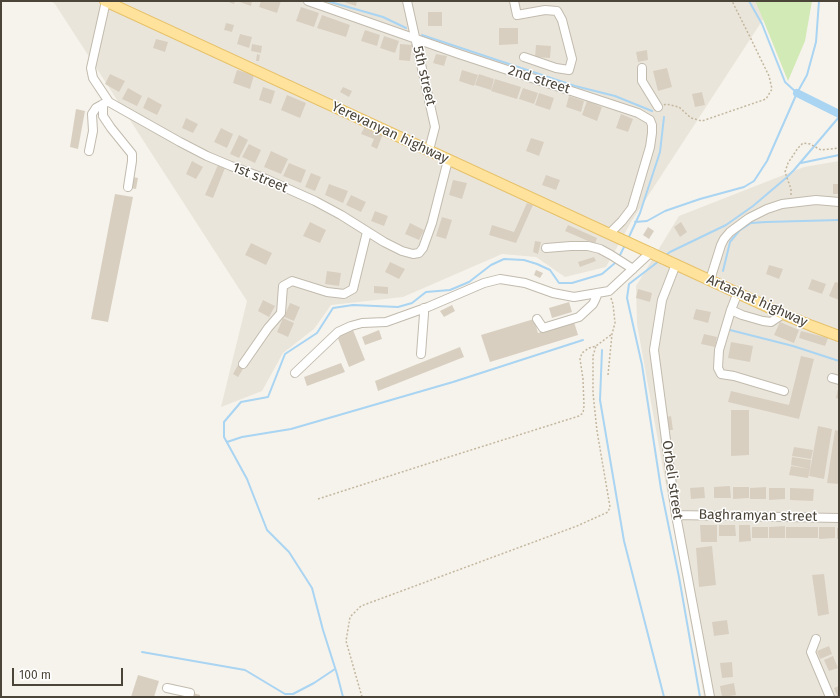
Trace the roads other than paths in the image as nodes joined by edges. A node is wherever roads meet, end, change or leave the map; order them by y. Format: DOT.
graph roads {
  1 [pos="106,1"];
  2 [pos="308,1"];
  3 [pos="407,1"];
  4 [pos="514,1"];
  5 [pos="415,38"];
  6 [pos="524,56"];
  7 [pos="642,68"];
  8 [pos="106,103"];
  9 [pos="658,107"];
  10 [pos="429,150"];
  11 [pos="89,151"];
  12 [pos="448,160"];
  13 [pos="128,187"];
  14 [pos="839,202"];
  15 [pos="367,232"];
  16 [pos="610,234"];
  17 [pos="546,248"];
  18 [pos="651,252"];
  19 [pos="676,264"];
  20 [pos="633,269"];
  21 [pos="710,280"];
  22 [pos="738,292"];
  23 [pos="598,293"];
  24 [pos="424,308"];
  25 [pos="731,310"];
  26 [pos="783,314"];
  27 [pos="537,319"];
  28 [pos="839,336"];
  29 [pos="421,354"];
  30 [pos="243,364"];
  31 [pos="295,373"];
  32 [pos="784,391"];
  33 [pos="676,515"];
  34 [pos="839,518"];
  35 [pos="816,640"];
  36 [pos="167,688"];
  37 [pos="189,697"];
  38 [pos="710,697"];
  39 [pos="830,697"];
  1 -- 8 [label="street, 1st street"];
  1 -- 10 [label="main road, Yerevanyan highway"];
  2 -- 5 [label="street, 2nd street"];
  3 -- 5 [label="street, 5th street"];
  4 -- 6 [label="street"];
  5 -- 10 [label="street, 5th street"];
  5 -- 16 [label="street, 2nd street"];
  7 -- 9 [label="street"];
  8 -- 11 [label="street"];
  8 -- 13 [label="street"];
  8 -- 15 [label="street, 1st street"];
  10 -- 12 [label="main road, Yerevanyan highway"];
  12 -- 15 [label="street, 1st street"];
  12 -- 16 [label="main road, Yerevanyan highway"];
  14 -- 21 [label="street"];
  15 -- 30 [label="street"];
  16 -- 18 [label="main road, Yerevanyan highway"];
  17 -- 20 [label="street"];
  18 -- 19 [label="main road, Yerevanyan highway"];
  18 -- 20 [label="street"];
  19 -- 21 [label="main road, Artashat highway"];
  19 -- 33 [label="street, Orbeli street"];
  20 -- 23 [label="street"];
  21 -- 22 [label="main road, Artashat highway"];
  22 -- 25 [label="street"];
  22 -- 26 [label="main road, Artashat highway"];
  23 -- 24 [label="street"];
  23 -- 27 [label="street"];
  24 -- 29 [label="street"];
  24 -- 31 [label="street"];
  25 -- 26 [label="street"];
  25 -- 32 [label="street"];
  26 -- 28 [label="main road, Artashat highway"];
  33 -- 34 [label="street, Baghramyan street"];
  33 -- 38 [label="street, Orbeli street"];
  35 -- 39 [label="street"];
  36 -- 37 [label="street"];
}
